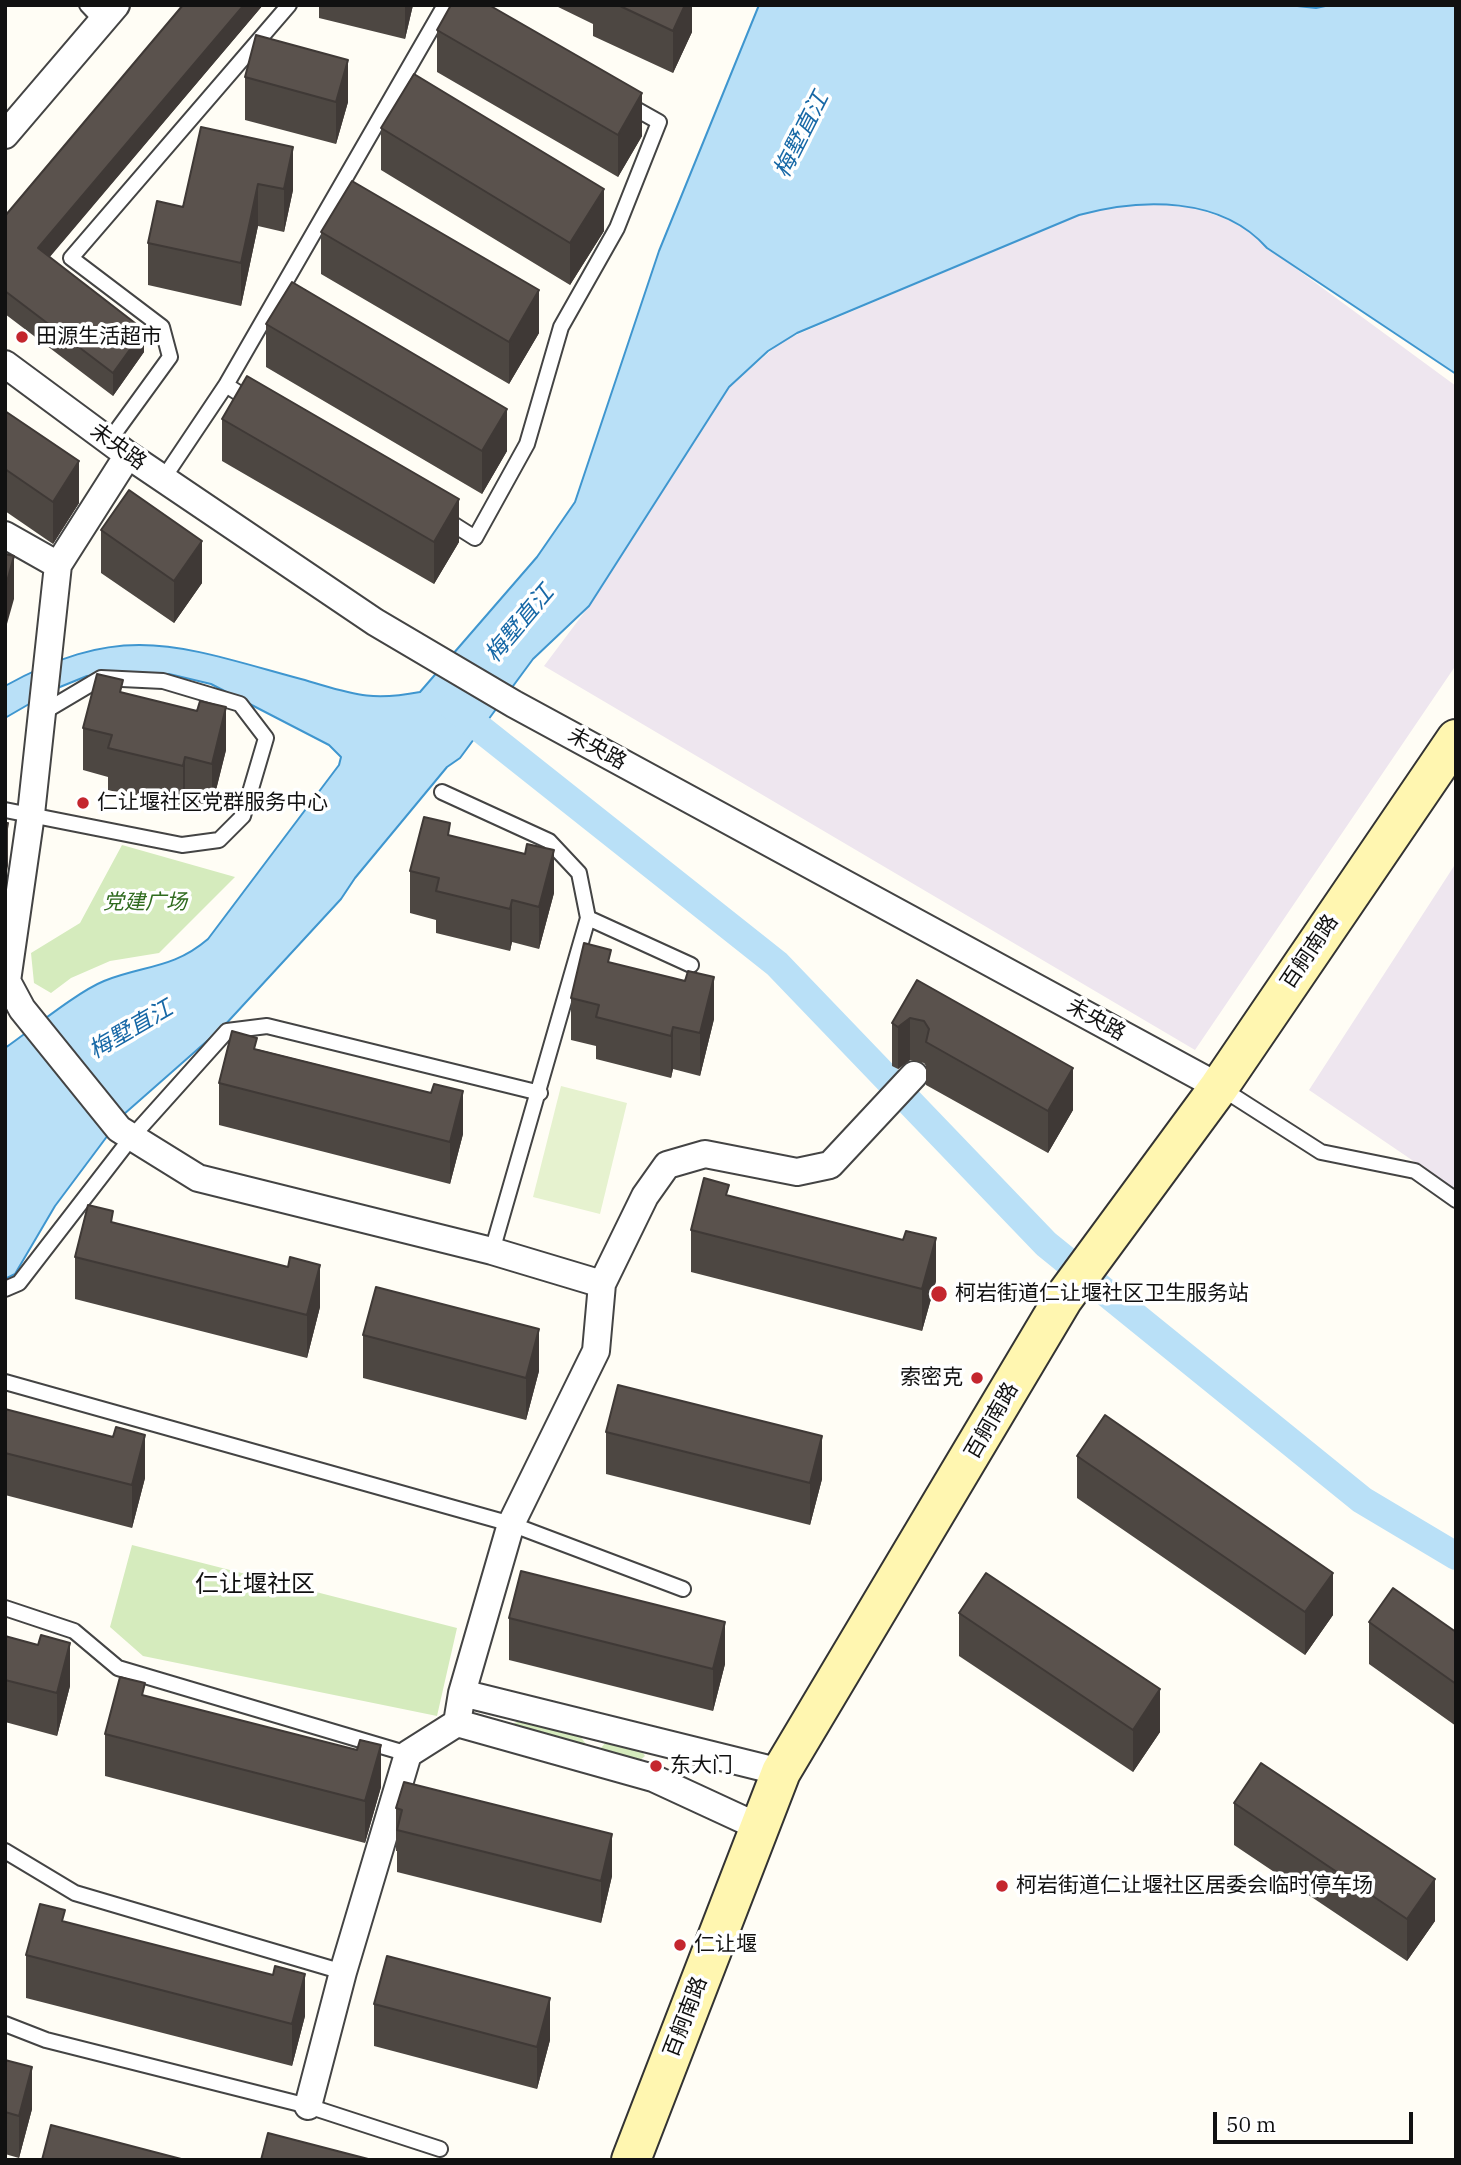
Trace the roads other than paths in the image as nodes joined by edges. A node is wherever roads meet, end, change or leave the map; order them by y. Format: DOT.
graph roads {
  1 [pos="289,5"];
  2 [pos="445,5"];
  3 [pos="102,11"];
  4 [pos="610,95"];
  5 [pos="5,135"];
  6 [pos="5,364"];
  7 [pos="226,385"];
  8 [pos="261,407"];
  9 [pos="119,448"];
  10 [pos="163,479"];
  11 [pos="428,509"];
  12 [pos="5,535"];
  13 [pos="58,565"];
  14 [pos="43,707"];
  15 [pos="1456,739"];
  16 [pos="442,793"];
  17 [pos="18,812"];
  18 [pos="588,918"];
  19 [pos="691,965"];
  20 [pos="6,981"];
  21 [pos="914,1075"];
  22 [pos="1219,1087"];
  23 [pos="540,1093"];
  24 [pos="125,1133"];
  25 [pos="1456,1200"];
  26 [pos="492,1251"];
  27 [pos="603,1284"];
  28 [pos="5,1289"];
  29 [pos="5,1382"];
  30 [pos="511,1524"];
  31 [pos="683,1589"];
  32 [pos="5,1608"];
  33 [pos="462,1693"];
  34 [pos="457,1723"];
  35 [pos="408,1754"];
  36 [pos="781,1772"];
  37 [pos="759,1827"];
  38 [pos="5,1851"];
  39 [pos="342,1972"];
  40 [pos="5,2024"];
  41 [pos="308,2106"];
  42 [pos="440,2150"];
  43 [pos="631,2160"];
  1 -- 9 [label="lane"];
  2 -- 7 [label="lane"];
  3 -- 5 [label="street"];
  4 -- 11 [label="lane"];
  6 -- 9 [label="street, 未央路"];
  7 -- 8 [label="lane"];
  7 -- 10 [label="lane"];
  9 -- 10 [label="street, 未央路"];
  9 -- 13 [label="street"];
  10 -- 22 [label="street, 未央路"];
  12 -- 13 [label="street"];
  13 -- 14 [label="street"];
  14 -- 17 [label="street"];
  14 -- 17 [label="lane"];
  15 -- 22 [label="street, 百舸南路"];
  16 -- 18 [label="lane"];
  17 -- 20 [label="street"];
  18 -- 19 [label="lane"];
  18 -- 23 [label="lane"];
  20 -- 24 [label="street"];
  21 -- 27 [label="street"];
  22 -- 25 [label="lane"];
  22 -- 36 [label="street, 百舸南路"];
  23 -- 24 [label="lane"];
  23 -- 26 [label="lane"];
  24 -- 26 [label="street"];
  24 -- 28 [label="lane"];
  26 -- 27 [label="street"];
  27 -- 30 [label="street"];
  29 -- 30 [label="lane"];
  30 -- 31 [label="lane"];
  30 -- 33 [label="street"];
  32 -- 35 [label="lane"];
  33 -- 34 [label="street"];
  33 -- 36 [label="street"];
  34 -- 35 [label="street"];
  34 -- 37 [label="street"];
  35 -- 39 [label="street"];
  36 -- 37 [label="street, 百舸南路"];
  37 -- 43 [label="street, 百舸南路"];
  38 -- 39 [label="lane"];
  39 -- 41 [label="street"];
  40 -- 41 [label="lane"];
  41 -- 42 [label="lane"];
}
